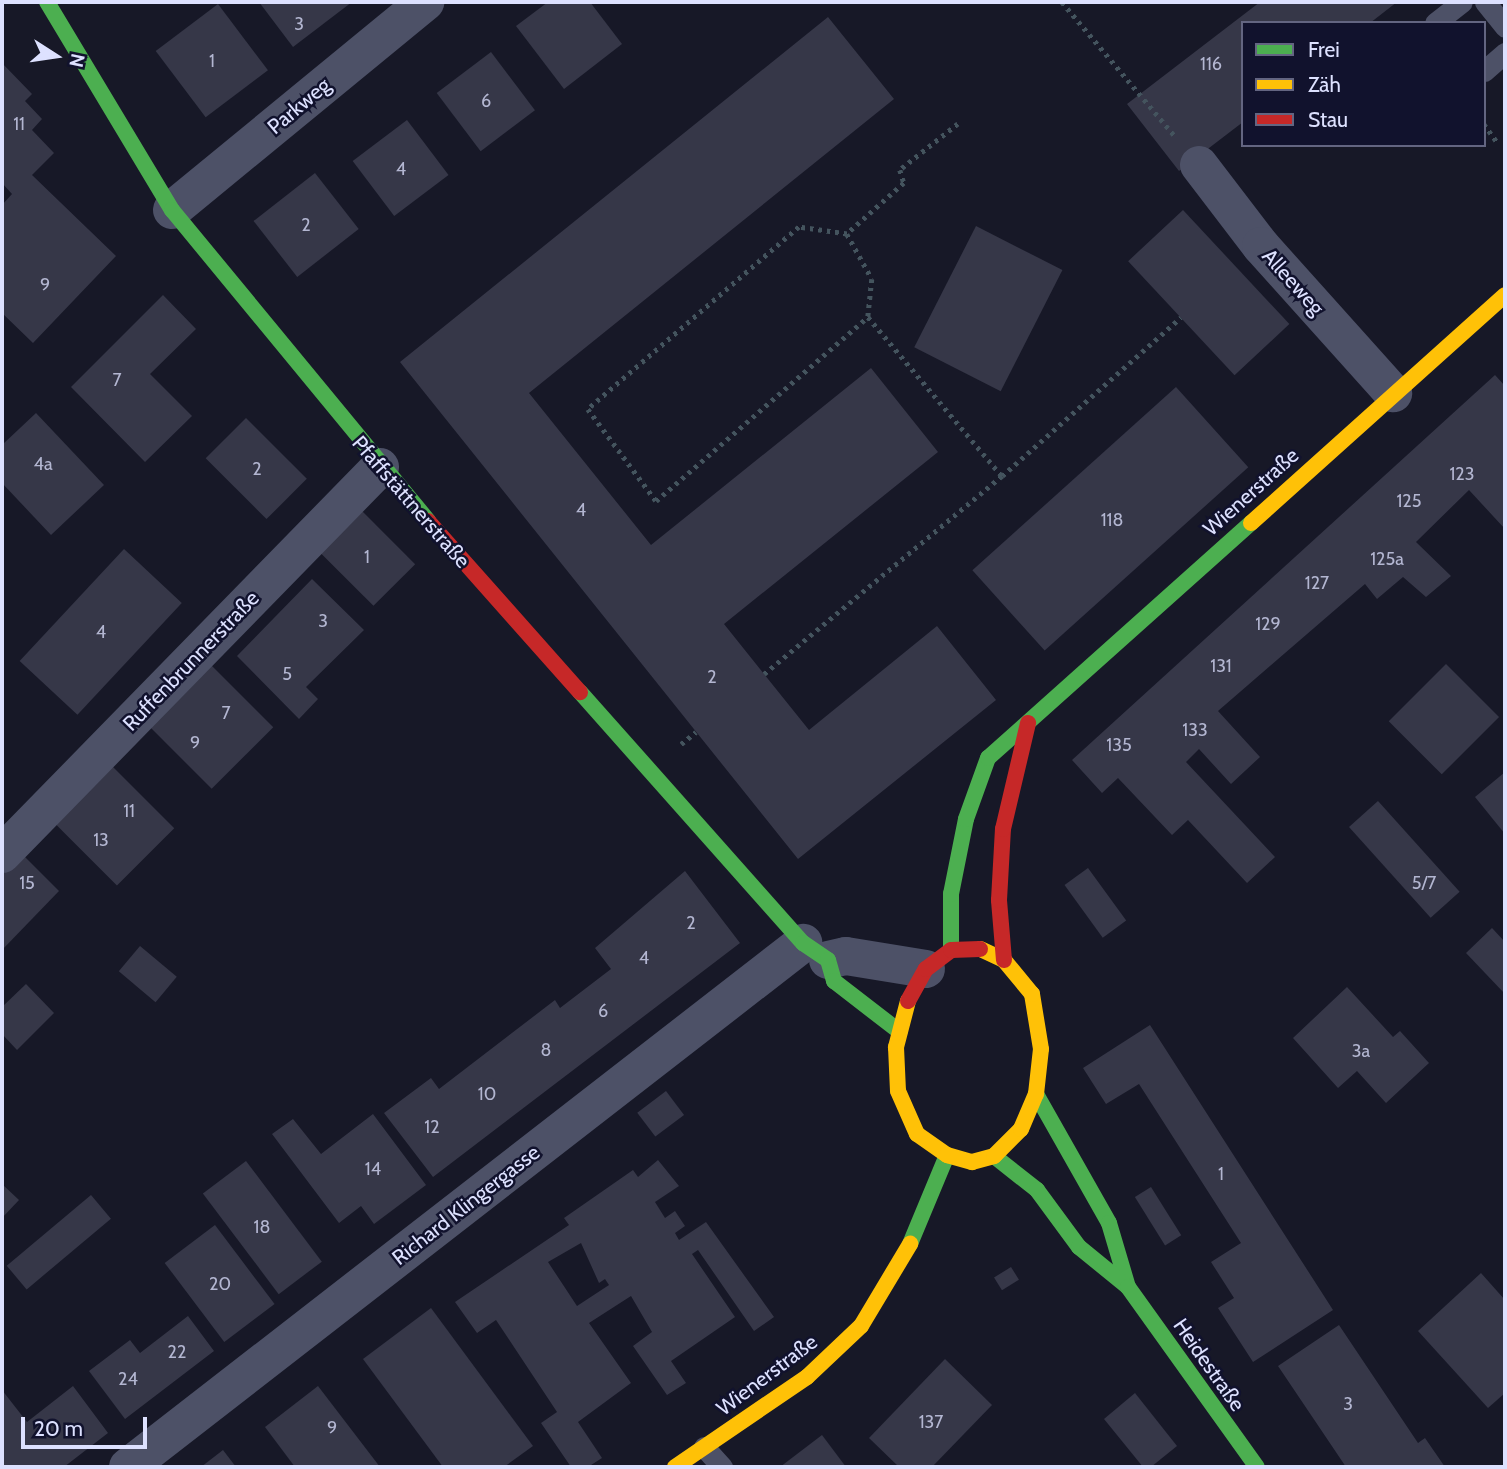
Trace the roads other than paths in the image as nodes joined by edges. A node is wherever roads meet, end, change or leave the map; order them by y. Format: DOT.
graph roads {
  1 [pos="47,2"];
  2 [pos="425,2"];
  3 [pos="1462,2"];
  4 [pos="1485,2"];
  5 [pos="1438,21"];
  6 [pos="1505,27"];
  7 [pos="1505,53"];
  8 [pos="1486,69"];
  9 [pos="1199,165"];
  10 [pos="172,210"];
  11 [pos="1505,295"];
  12 [pos="1393,393"];
  13 [pos="380,467"];
  14 [pos="1028,723"];
  15 [pos="2,854"];
  16 [pos="815,951"];
  17 [pos="939,960"];
  18 [pos="1004,960"];
  19 [pos="900,1032"];
  20 [pos="1036,1094"];
  21 [pos="947,1155"];
  22 [pos="994,1156"];
  23 [pos="1128,1287"];
  24 [pos="704,1447"];
  25 [pos="128,1467"];
  26 [pos="675,1467"];
  27 [pos="722,1467"];
  28 [pos="1257,1467"];
  1 -- 10 [label="street, Pfaffstättnerstraße"];
  2 -- 10 [label="street, Parkweg"];
  3 -- 5 [label="lane"];
  4 -- 6 [label="lane"];
  7 -- 8 [label="lane"];
  9 -- 12 [label="street, Alleeweg"];
  10 -- 13 [label="street, Pfaffstättnerstraße"];
  11 -- 12 [label="street, Wienerstraße"];
  12 -- 14 [label="street, Wienerstraße"];
  13 -- 15 [label="street, Ruffenbrunnerstraße"];
  13 -- 16 [label="street, Pfaffstättnerstraße"];
  14 -- 17 [label="street, Wienerstraße"];
  14 -- 18 [label="street"];
  16 -- 17 [label="street"];
  16 -- 19 [label="street, Pfaffstättnerstraße"];
  16 -- 25 [label="street, Richard Klingergasse"];
  17 -- 18 [label="street"];
  17 -- 19 [label="street, Wienerstraße"];
  18 -- 20 [label="street"];
  19 -- 21 [label="street, Wienerstraße"];
  20 -- 22 [label="street"];
  20 -- 23 [label="street, Heidestraße"];
  21 -- 22 [label="street, Wienerstraße"];
  21 -- 24 [label="street, Wienerstraße"];
  22 -- 23 [label="street, Heidestraße"];
  23 -- 28 [label="street, Heidestraße"];
  24 -- 26 [label="street, Wienerstraße"];
  24 -- 27 [label="lane"];
}
